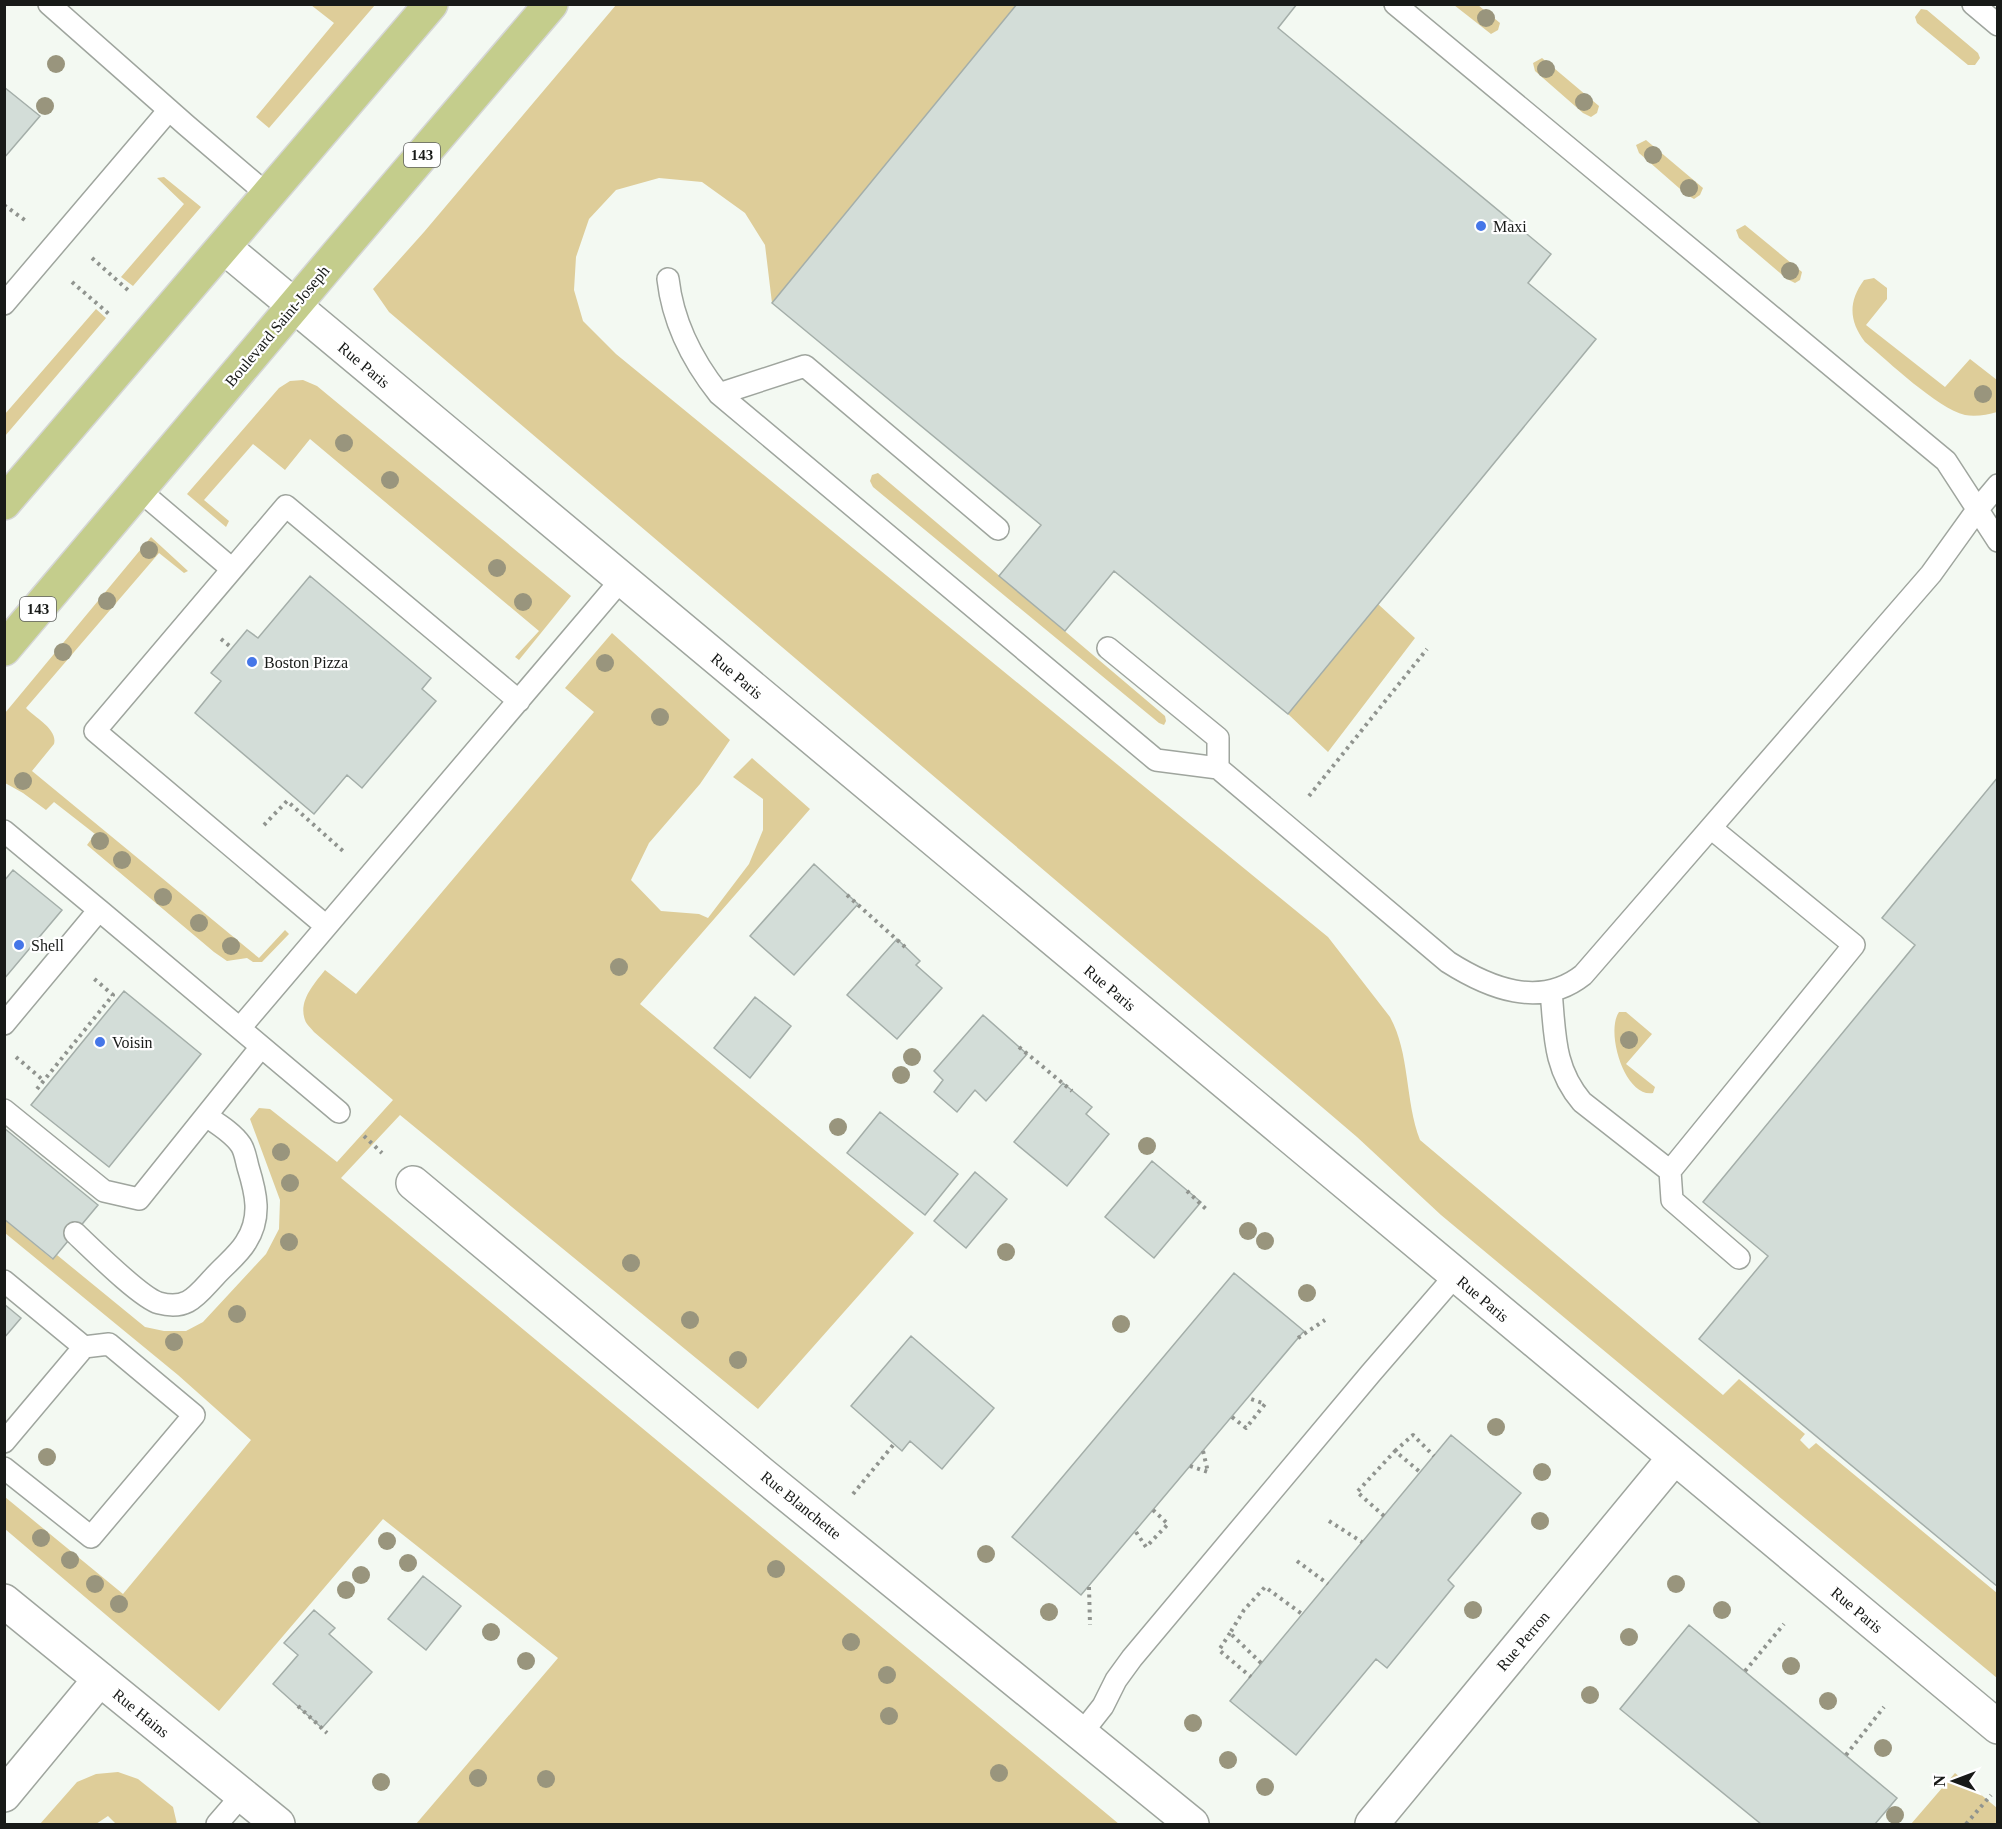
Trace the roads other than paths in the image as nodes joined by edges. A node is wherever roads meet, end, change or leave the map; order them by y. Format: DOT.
graph roads {
  1 [pos="49,4"];
  2 [pos="431,4"];
  3 [pos="551,4"];
  4 [pos="1395,4"];
  5 [pos="1973,4"];
  6 [pos="1998,25"];
  7 [pos="169,110"];
  8 [pos="268,195"];
  9 [pos="224,247"];
  10 [pos="668,279"];
  11 [pos="4,304"];
  12 [pos="293,306"];
  13 [pos="719,394"];
  14 [pos="1998,485"];
  15 [pos="139,490"];
  16 [pos="4,503"];
  17 [pos="1977,510"];
  18 [pos="998,529"];
  19 [pos="1998,541"];
  20 [pos="232,569"];
  21 [pos="621,580"];
  22 [pos="1108,648"];
  23 [pos="4,649"];
  24 [pos="519,701"];
  25 [pos="1218,768"];
  26 [pos="1711,828"];
  27 [pos="4,831"];
  28 [pos="99,910"];
  29 [pos="326,926"];
  30 [pos="1551,991"];
  31 [pos="4,1024"];
  32 [pos="240,1028"];
  33 [pos="261,1047"];
  34 [pos="4,1110"];
  35 [pos="339,1112"];
  36 [pos="206,1116"];
  37 [pos="1670,1171"];
  38 [pos="413,1183"];
  39 [pos="75,1233"];
  40 [pos="1739,1258"];
  41 [pos="1455,1276"];
  42 [pos="4,1281"];
  43 [pos="84,1347"];
  44 [pos="4,1442"];
  45 [pos="1674,1458"];
  46 [pos="4,1468"];
  47 [pos="4,1601"];
  48 [pos="100,1679"];
  49 [pos="1998,1727"];
  50 [pos="1082,1734"];
  51 [pos="4,1795"];
  52 [pos="242,1795"];
  53 [pos="217,1824"];
  54 [pos="278,1824"];
  55 [pos="1192,1824"];
  56 [pos="1372,1824"];
  1 -- 7 [label="lane"];
  2 -- 8 [label="main road"];
  3 -- 12 [label="main road, Boulevard Saint-Joseph / 143"];
  4 -- 17 [label="lane"];
  5 -- 6 [label="lane"];
  7 -- 8 [label="lane"];
  7 -- 11 [label="lane"];
  8 -- 9 [label="main road"];
  9 -- 12 [label="street, Rue Paris"];
  9 -- 16 [label="main road"];
  10 -- 13 [label="lane"];
  12 -- 15 [label="main road, Boulevard Saint-Joseph / 143"];
  12 -- 21 [label="street, Rue Paris"];
  13 -- 18 [label="lane"];
  13 -- 25 [label="lane"];
  14 -- 17 [label="lane"];
  15 -- 20 [label="lane"];
  15 -- 23 [label="main road, Boulevard Saint-Joseph / 143"];
  17 -- 19 [label="lane"];
  17 -- 26 [label="lane"];
  20 -- 24 [label="lane"];
  20 -- 29 [label="lane"];
  21 -- 24 [label="lane"];
  21 -- 41 [label="street, Rue Paris"];
  22 -- 25 [label="lane"];
  24 -- 29 [label="lane"];
  25 -- 30 [label="lane"];
  26 -- 30 [label="lane"];
  26 -- 37 [label="lane"];
  27 -- 28 [label="lane"];
  28 -- 31 [label="lane"];
  28 -- 32 [label="lane"];
  29 -- 32 [label="lane"];
  30 -- 37 [label="lane"];
  32 -- 33 [label="lane"];
  33 -- 35 [label="lane"];
  33 -- 36 [label="lane"];
  34 -- 36 [label="lane"];
  36 -- 39 [label="lane"];
  37 -- 40 [label="lane"];
  38 -- 50 [label="street, Rue Blanchette"];
  41 -- 45 [label="street, Rue Paris"];
  41 -- 50 [label="lane"];
  42 -- 43 [label="lane"];
  43 -- 44 [label="lane"];
  43 -- 46 [label="lane"];
  45 -- 49 [label="street, Rue Paris"];
  45 -- 56 [label="street, Rue Perron"];
  47 -- 48 [label="street, Rue Hains"];
  48 -- 51 [label="street"];
  48 -- 52 [label="street, Rue Hains"];
  50 -- 55 [label="street, Rue Blanchette"];
  52 -- 53 [label="lane"];
  52 -- 54 [label="street, Rue Hains"];
}
